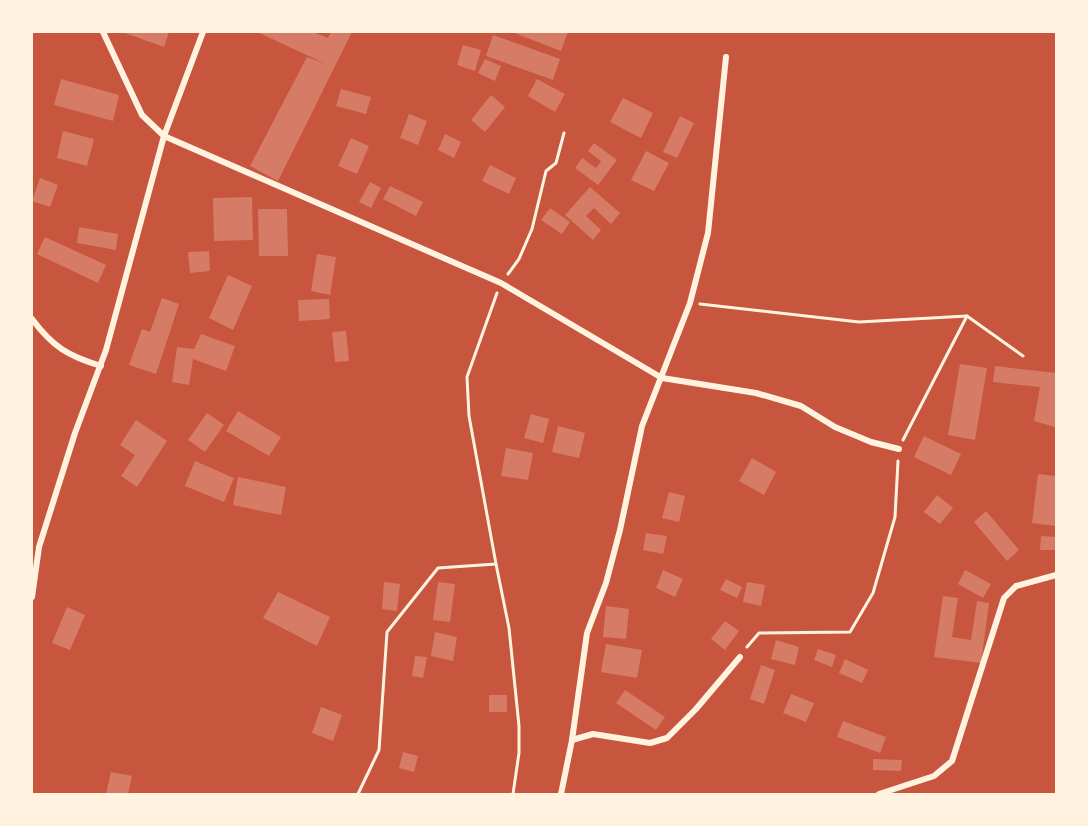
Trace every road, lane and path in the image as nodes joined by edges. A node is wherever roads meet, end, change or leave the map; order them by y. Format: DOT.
graph roads {
  1 [pos="103,32"];
  2 [pos="203,32"];
  3 [pos="726,57"];
  4 [pos="564,133"];
  5 [pos="164,136"];
  6 [pos="501,283"];
  7 [pos="690,303"];
  8 [pos="967,316"];
  9 [pos="32,319"];
  10 [pos="1023,356"];
  11 [pos="101,366"];
  12 [pos="662,378"];
  13 [pos="899,449"];
  14 [pos="496,564"];
  15 [pos="1056,575"];
  16 [pos="32,597"];
  17 [pos="740,657"];
  18 [pos="572,740"];
  19 [pos="358,795"];
  20 [pos="513,795"];
  21 [pos="561,795"];
  22 [pos="879,795"];
  1 -- 5 [label="street"];
  2 -- 5 [label="street"];
  3 -- 7 [label="street"];
  4 -- 6 [label="path"];
  5 -- 6 [label="street"];
  5 -- 11 [label="street"];
  6 -- 12 [label="street"];
  6 -- 14 [label="path"];
  7 -- 8 [label="path"];
  7 -- 12 [label="street"];
  8 -- 10 [label="path"];
  8 -- 13 [label="path"];
  9 -- 11 [label="street"];
  11 -- 16 [label="street"];
  12 -- 13 [label="street"];
  12 -- 18 [label="street"];
  13 -- 17 [label="path"];
  14 -- 19 [label="path"];
  14 -- 20 [label="path"];
  15 -- 22 [label="street"];
  17 -- 18 [label="street"];
  18 -- 21 [label="street"];
}
